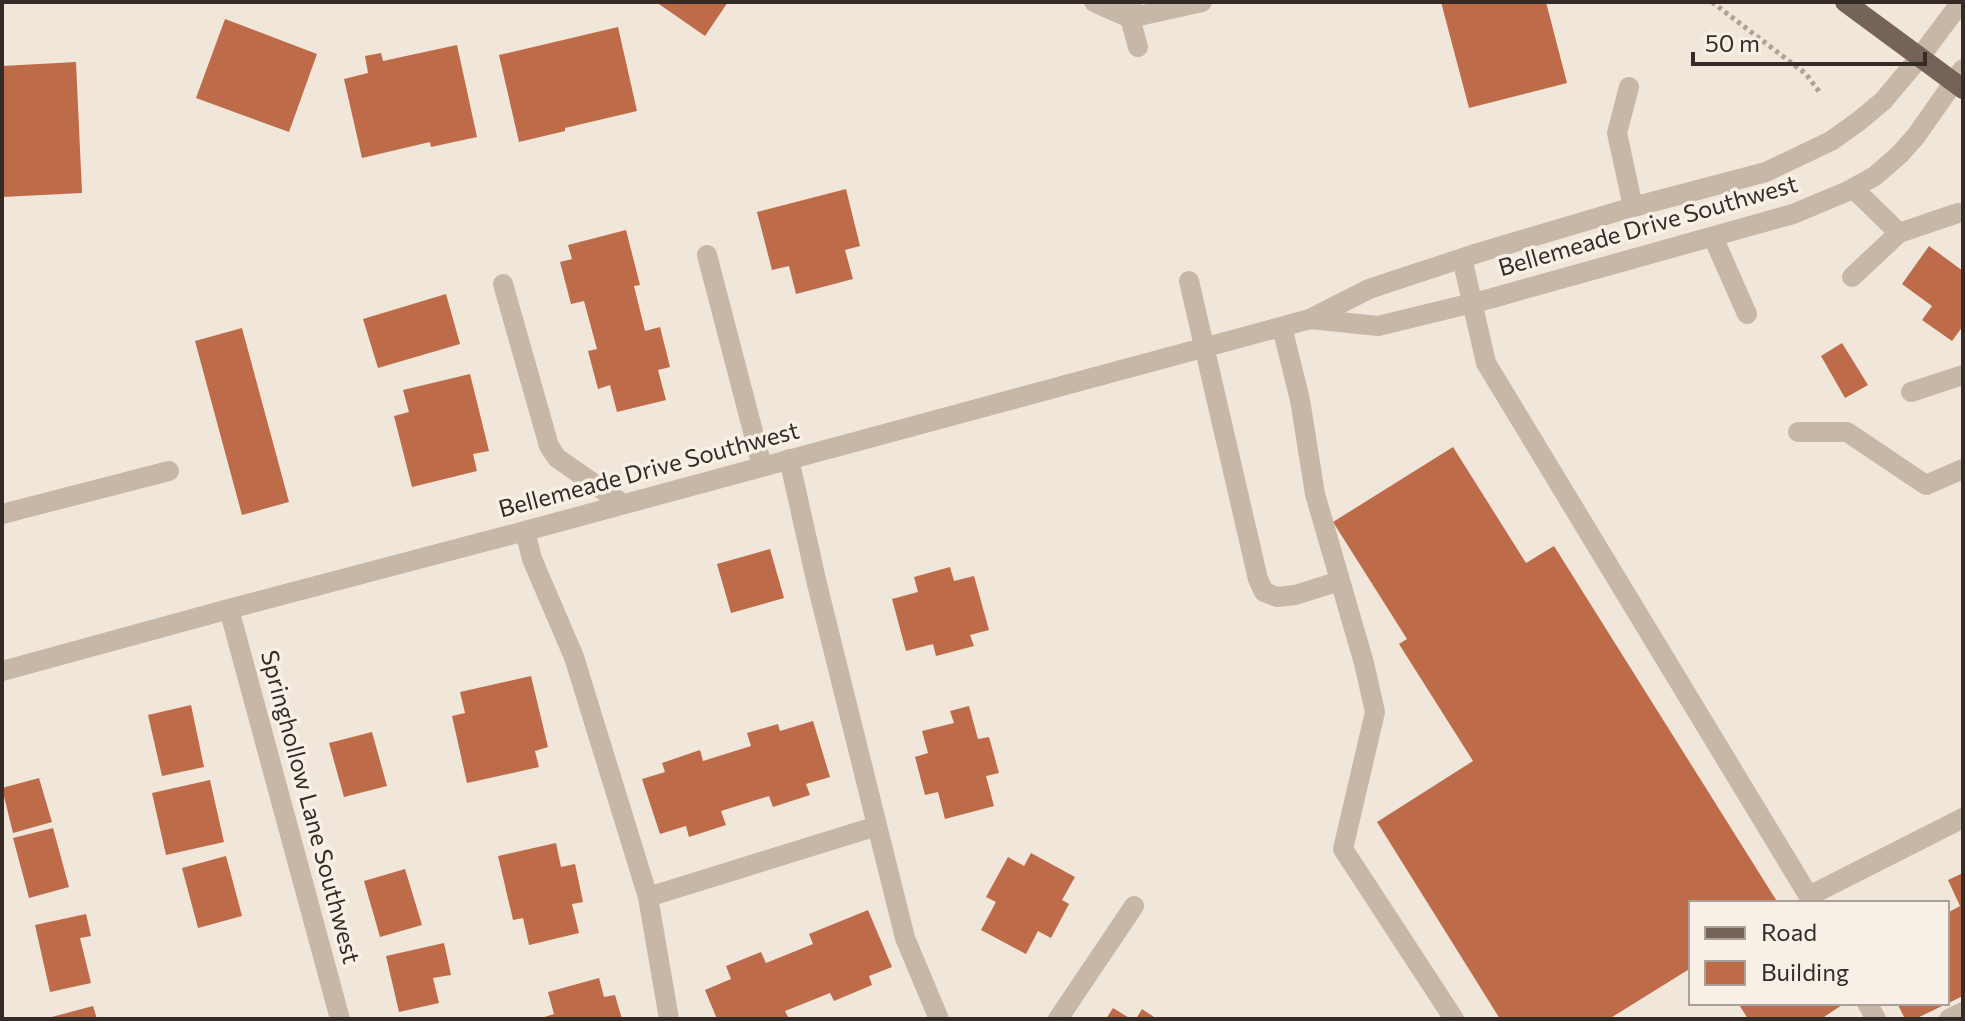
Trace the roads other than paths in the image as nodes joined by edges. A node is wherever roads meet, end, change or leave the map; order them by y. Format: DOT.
graph roads {
  1 [pos="1094,2"];
  2 [pos="1202,2"];
  3 [pos="1845,2"];
  4 [pos="1961,2"];
  5 [pos="1131,10"];
  6 [pos="1138,47"];
  7 [pos="1920,57"];
  8 [pos="1960,80"];
  9 [pos="1629,87"];
  10 [pos="1853,188"];
  11 [pos="1633,207"];
  12 [pos="1958,213"];
  13 [pos="1899,233"];
  14 [pos="1713,237"];
  15 [pos="707,255"];
  16 [pos="1462,258"];
  17 [pos="1852,277"];
  18 [pos="1189,281"];
  19 [pos="503,284"];
  20 [pos="1473,302"];
  21 [pos="1747,314"];
  22 [pos="1310,319"];
  23 [pos="1282,327"];
  24 [pos="1205,348"];
  25 [pos="1963,375"];
  26 [pos="1911,392"];
  27 [pos="1798,432"];
  28 [pos="789,459"];
  29 [pos="762,466"];
  30 [pos="1963,469"];
  31 [pos="169,471"];
  32 [pos="623,504"];
  33 [pos="2,514"];
  34 [pos="525,531"];
  35 [pos="1340,581"];
  36 [pos="229,609"];
  37 [pos="2,671"];
  38 [pos="1963,818"];
  39 [pos="877,826"];
  40 [pos="648,897"];
  41 [pos="1811,899"];
  42 [pos="1134,906"];
  43 [pos="1963,1012"];
  44 [pos="340,1019"];
  45 [pos="669,1019"];
  46 [pos="939,1019"];
  47 [pos="1058,1019"];
  48 [pos="1454,1019"];
  49 [pos="1949,1019"];
  1 -- 5 [label="street"];
  2 -- 5 [label="street"];
  3 -- 7 [label="main road"];
  4 -- 7 [label="street, Bellemeade Drive Southwest"];
  5 -- 6 [label="street"];
  7 -- 8 [label="main road"];
  7 -- 11 [label="street, Bellemeade Drive Southwest"];
  8 -- 10 [label="street, Bellemeade Drive Southwest"];
  9 -- 11 [label="street"];
  10 -- 13 [label="street"];
  10 -- 14 [label="street, Bellemeade Drive Southwest"];
  11 -- 16 [label="street, Bellemeade Drive Southwest"];
  12 -- 13 [label="street"];
  13 -- 17 [label="street"];
  14 -- 20 [label="street, Bellemeade Drive Southwest"];
  14 -- 21 [label="street"];
  15 -- 29 [label="street"];
  16 -- 20 [label="street"];
  16 -- 22 [label="street, Bellemeade Drive Southwest"];
  18 -- 24 [label="street"];
  19 -- 32 [label="street"];
  20 -- 22 [label="street, Bellemeade Drive Southwest"];
  20 -- 41 [label="street"];
  22 -- 23 [label="street, Bellemeade Drive Southwest"];
  23 -- 24 [label="street, Bellemeade Drive Southwest"];
  23 -- 35 [label="street"];
  24 -- 28 [label="street, Bellemeade Drive Southwest"];
  24 -- 35 [label="street"];
  25 -- 26 [label="street"];
  27 -- 30 [label="street"];
  28 -- 29 [label="street, Bellemeade Drive Southwest"];
  28 -- 39 [label="street"];
  29 -- 32 [label="street, Bellemeade Drive Southwest"];
  31 -- 33 [label="street"];
  32 -- 34 [label="street, Bellemeade Drive Southwest"];
  34 -- 36 [label="street, Bellemeade Drive Southwest"];
  34 -- 40 [label="street"];
  35 -- 48 [label="street"];
  36 -- 37 [label="street, Bellemeade Drive Southwest"];
  36 -- 44 [label="street, Springhollow Lane Southwest"];
  38 -- 41 [label="street"];
  39 -- 40 [label="street"];
  39 -- 46 [label="street"];
  40 -- 45 [label="street"];
  42 -- 47 [label="street"];
  43 -- 49 [label="street"];
}
